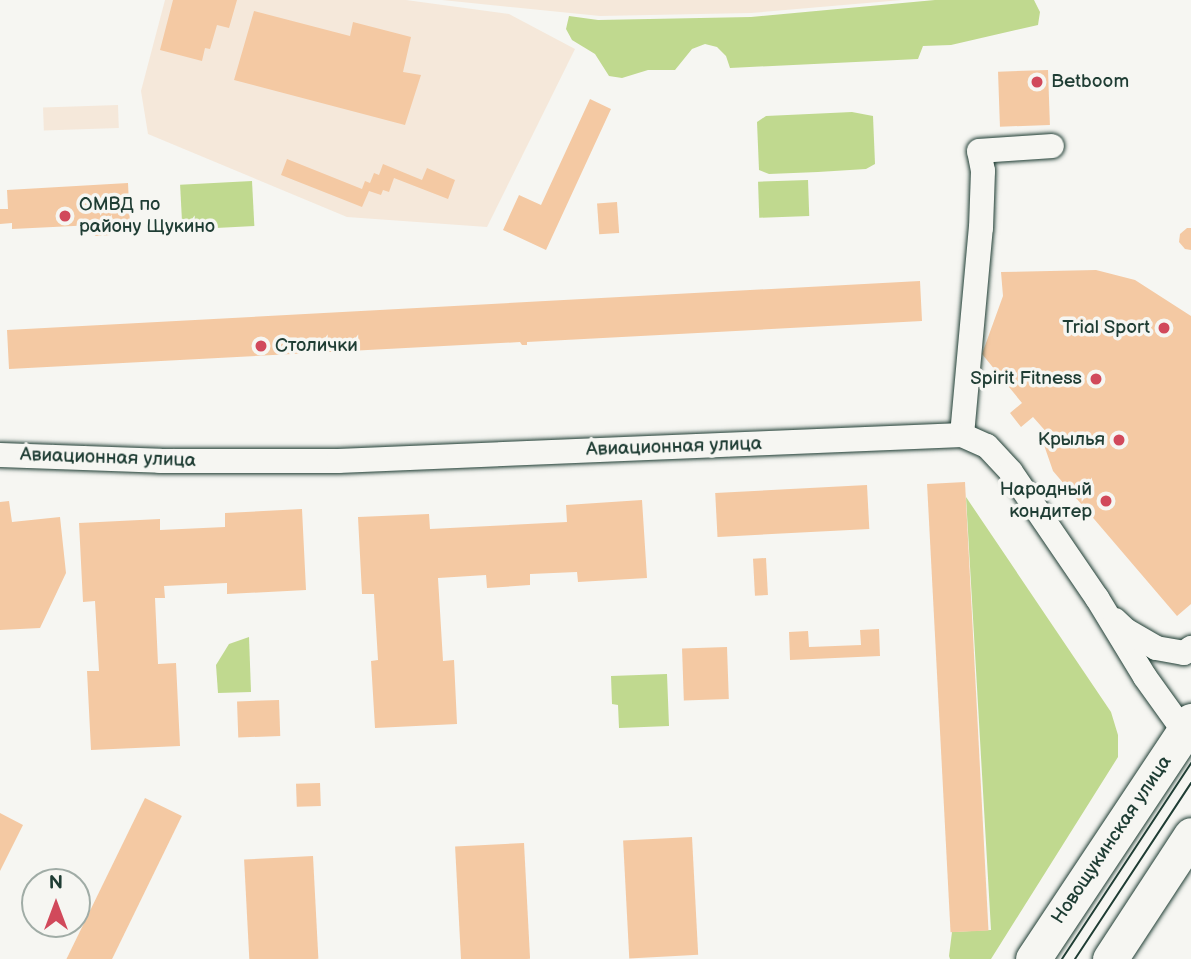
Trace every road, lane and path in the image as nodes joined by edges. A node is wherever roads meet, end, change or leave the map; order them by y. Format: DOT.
graph roads {
  1 [pos="1052,146"];
  2 [pos="962,435"];
  3 [pos="0,455"];
  4 [pos="1102,607"];
  5 [pos="1191,648"];
  6 [pos="1188,732"];
  7 [pos="1191,835"];
  8 [pos="1033,959"];
  9 [pos="1110,959"];
  1 -- 2 [label="street"];
  2 -- 3 [label="street, Авиационная улица"];
  2 -- 4 [label="street"];
  4 -- 5 [label="street"];
  4 -- 6 [label="street"];
  6 -- 8 [label="main road, Новощукинская улица"];
  7 -- 9 [label="main road"];
}
